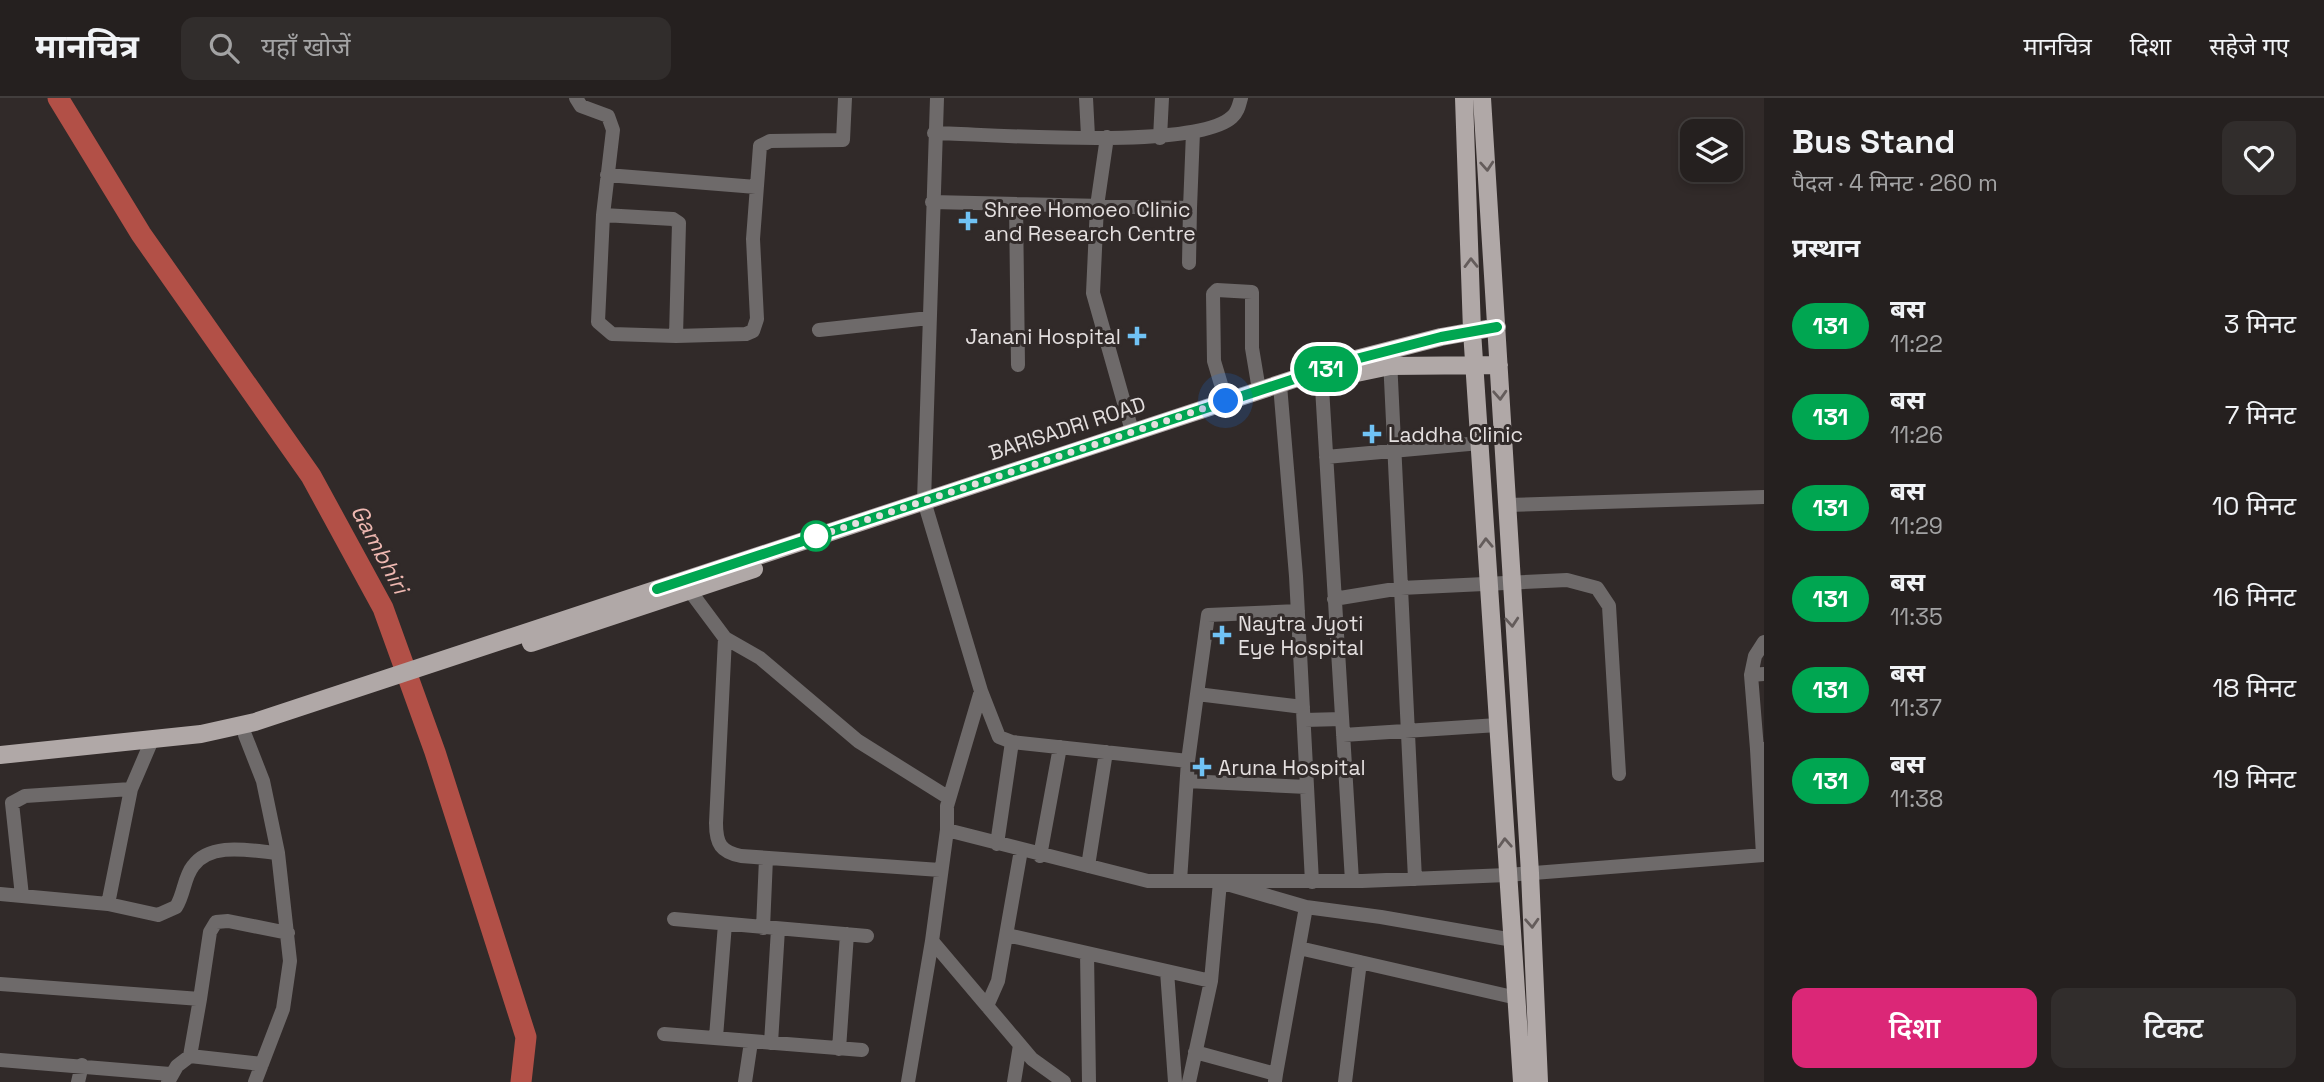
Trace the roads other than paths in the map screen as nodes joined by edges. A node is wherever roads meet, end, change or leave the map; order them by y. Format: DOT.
graph roads {
  1 [pos="576,98"];
  2 [pos="845,98"];
  3 [pos="937,98"];
  4 [pos="1086,98"];
  5 [pos="1162,98"];
  6 [pos="1241,98"];
  7 [pos="1464,98"];
  8 [pos="1482,98"];
  9 [pos="1484,127"];
  10 [pos="1465,129"];
  11 [pos="1193,132"];
  12 [pos="934,133"];
  13 [pos="1088,136"];
  14 [pos="1107,137"];
  15 [pos="1160,138"];
  16 [pos="607,175"];
  17 [pos="756,187"];
  18 [pos="932,202"];
  19 [pos="1016,204"];
  20 [pos="1097,206"];
  21 [pos="1190,208"];
  22 [pos="604,215"];
  23 [pos="1189,264"];
  24 [pos="929,318"];
  25 [pos="1497,327"];
  26 [pos="819,330"];
  27 [pos="1472,331"];
  28 [pos="676,336"];
  29 [pos="1390,358"];
  30 [pos="1018,365"];
  31 [pos="1499,365"];
  32 [pos="1475,366"];
  33 [pos="1322,376"];
  34 [pos="1280,389"];
  35 [pos="1259,390"];
  36 [pos="1226,401"];
  37 [pos="1125,437"];
  38 [pos="1480,443"];
  39 [pos="1395,451"];
  40 [pos="1326,457"];
  41 [pos="1764,497"];
  42 [pos="925,505"];
  43 [pos="1506,505"];
  44 [pos="1510,583"];
  45 [pos="1488,584"];
  46 [pos="1401,588"];
  47 [pos="690,591"];
  48 [pos="663,594"];
  49 [pos="1334,599"];
  50 [pos="1298,611"];
  51 [pos="725,638"];
  52 [pos="1764,642"];
  53 [pos="1757,674"];
  54 [pos="981,691"];
  55 [pos="1197,694"];
  56 [pos="1303,714"];
  57 [pos="1342,719"];
  58 [pos="1498,725"];
  59 [pos="1407,731"];
  60 [pos="201,734"];
  61 [pos="245,735"];
  62 [pos="1343,735"];
  63 [pos="152,740"];
  64 [pos="1012,741"];
  65 [pos="1060,747"];
  66 [pos="1761,749"];
  67 [pos="1106,752"];
  68 [pos="0,755"];
  69 [pos="1188,761"];
  70 [pos="1619,774"];
  71 [pos="1186,781"];
  72 [pos="1307,787"];
  73 [pos="131,789"];
  74 [pos="949,798"];
  75 [pos="947,830"];
  76 [pos="997,844"];
  77 [pos="1021,850"];
  78 [pos="278,853"];
  79 [pos="1763,855"];
  80 [pos="1040,856"];
  81 [pos="766,858"];
  82 [pos="1088,866"];
  83 [pos="940,870"];
  84 [pos="1530,873"];
  85 [pos="1507,875"];
  86 [pos="1415,879"];
  87 [pos="1180,881"];
  88 [pos="1312,881"];
  89 [pos="1352,881"];
  90 [pos="1220,882"];
  91 [pos="0,894"];
  92 [pos="22,896"];
  93 [pos="108,904"];
  94 [pos="1306,907"];
  95 [pos="674,919"];
  96 [pos="725,924"];
  97 [pos="763,928"];
  98 [pos="778,929"];
  99 [pos="288,933"];
  100 [pos="847,934"];
  101 [pos="1006,935"];
  102 [pos="867,936"];
  103 [pos="1513,940"];
  104 [pos="932,942"];
  105 [pos="1299,948"];
  106 [pos="1087,953"];
  107 [pos="1360,962"];
  108 [pos="1167,971"];
  109 [pos="1211,981"];
  110 [pos="0,984"];
  111 [pos="1517,998"];
  112 [pos="200,999"];
  113 [pos="987,1006"];
  114 [pos="664,1034"];
  115 [pos="716,1037"];
  116 [pos="751,1042"];
  117 [pos="771,1043"];
  118 [pos="1020,1045"];
  119 [pos="839,1049"];
  120 [pos="862,1050"];
  121 [pos="1195,1052"];
  122 [pos="190,1056"];
  123 [pos="0,1060"];
  124 [pos="262,1064"];
  125 [pos="82,1065"];
  126 [pos="169,1078"];
  127 [pos="1275,1078"];
  128 [pos="78,1082"];
  129 [pos="255,1082"];
  130 [pos="745,1082"];
  131 [pos="908,1082"];
  132 [pos="1014,1082"];
  133 [pos="1064,1082"];
  134 [pos="1089,1082"];
  135 [pos="1175,1082"];
  136 [pos="1189,1082"];
  137 [pos="1345,1082"];
  138 [pos="1522,1082"];
  139 [pos="1539,1082"];
  1 -- 16 [label="street"];
  2 -- 17 [label="street"];
  3 -- 12 [label="street"];
  4 -- 13 [label="street"];
  5 -- 15 [label="street"];
  6 -- 11 [label="street"];
  7 -- 10 [label="main road"];
  8 -- 9 [label="main road"];
  9 -- 10 [label="main road"];
  9 -- 25 [label="main road, one-way"];
  27 -- 10 [label="main road, one-way"];
  11 -- 15 [label="street"];
  11 -- 21 [label="street"];
  12 -- 13 [label="street"];
  12 -- 18 [label="street"];
  13 -- 14 [label="street"];
  14 -- 15 [label="street"];
  14 -- 20 [label="street"];
  16 -- 17 [label="street"];
  16 -- 22 [label="street"];
  17 -- 28 [label="street"];
  18 -- 19 [label="street"];
  18 -- 24 [label="street"];
  19 -- 20 [label="street"];
  19 -- 30 [label="street"];
  20 -- 21 [label="street"];
  20 -- 37 [label="street"];
  21 -- 23 [label="street"];
  22 -- 28 [label="street"];
  22 -- 28 [label="street"];
  24 -- 26 [label="street"];
  24 -- 42 [label="street"];
  25 -- 27 [label="main road, BARISADRI ROAD"];
  25 -- 31 [label="main road"];
  27 -- 29 [label="main road, BARISADRI ROAD"];
  27 -- 32 [label="main road"];
  29 -- 32 [label="main road"];
  29 -- 33 [label="main road, BARISADRI ROAD"];
  29 -- 33 [label="main road, BARISADRI ROAD"];
  29 -- 39 [label="street"];
  31 -- 32 [label="main road"];
  31 -- 43 [label="main road, one-way"];
  32 -- 38 [label="main road"];
  33 -- 34 [label="main road, BARISADRI ROAD"];
  33 -- 40 [label="street"];
  34 -- 35 [label="main road, BARISADRI ROAD"];
  34 -- 37 [label="main road, BARISADRI ROAD"];
  34 -- 50 [label="street"];
  35 -- 36 [label="main road, BARISADRI ROAD"];
  35 -- 36 [label="street"];
  36 -- 37 [label="main road, BARISADRI ROAD"];
  37 -- 42 [label="main road, BARISADRI ROAD"];
  38 -- 39 [label="street"];
  45 -- 38 [label="main road, one-way"];
  39 -- 40 [label="street"];
  39 -- 46 [label="street"];
  40 -- 49 [label="street"];
  41 -- 43 [label="street"];
  42 -- 47 [label="main road, BARISADRI ROAD"];
  42 -- 48 [label="main road, BARISADRI ROAD"];
  42 -- 54 [label="street"];
  43 -- 44 [label="main road"];
  44 -- 45 [label="street"];
  44 -- 70 [label="street"];
  44 -- 84 [label="main road, one-way"];
  45 -- 46 [label="street"];
  45 -- 58 [label="main road"];
  46 -- 49 [label="street"];
  46 -- 59 [label="street"];
  47 -- 48 [label="main road, BARISADRI ROAD"];
  47 -- 51 [label="street"];
  48 -- 60 [label="main road"];
  48 -- 61 [label="main road"];
  49 -- 57 [label="street"];
  50 -- 55 [label="street"];
  50 -- 56 [label="street"];
  51 -- 74 [label="street"];
  51 -- 81 [label="street"];
  52 -- 53 [label="street"];
  53 -- 66 [label="street"];
  54 -- 64 [label="street"];
  54 -- 74 [label="street"];
  55 -- 56 [label="street"];
  55 -- 69 [label="street"];
  56 -- 57 [label="street"];
  56 -- 72 [label="street"];
  57 -- 62 [label="street"];
  58 -- 59 [label="street"];
  85 -- 58 [label="main road, one-way"];
  59 -- 62 [label="street"];
  59 -- 86 [label="street"];
  60 -- 61 [label="main road"];
  60 -- 63 [label="main road"];
  61 -- 78 [label="street"];
  62 -- 89 [label="street"];
  63 -- 68 [label="main road"];
  63 -- 73 [label="street"];
  64 -- 65 [label="street"];
  64 -- 76 [label="street"];
  65 -- 67 [label="street"];
  65 -- 80 [label="street"];
  66 -- 79 [label="street"];
  67 -- 69 [label="street"];
  67 -- 82 [label="street"];
  69 -- 71 [label="street"];
  71 -- 72 [label="street"];
  71 -- 87 [label="street"];
  72 -- 88 [label="street"];
  73 -- 92 [label="street"];
  73 -- 93 [label="street"];
  74 -- 75 [label="street"];
  75 -- 76 [label="street"];
  75 -- 83 [label="street"];
  76 -- 77 [label="street"];
  77 -- 80 [label="street"];
  77 -- 101 [label="street"];
  78 -- 93 [label="street"];
  78 -- 99 [label="street"];
  79 -- 84 [label="street"];
  80 -- 82 [label="street"];
  81 -- 83 [label="street"];
  81 -- 97 [label="street"];
  82 -- 87 [label="street"];
  83 -- 104 [label="street"];
  84 -- 85 [label="street"];
  84 -- 139 [label="main road, one-way"];
  85 -- 86 [label="street"];
  85 -- 103 [label="main road"];
  86 -- 89 [label="street"];
  87 -- 90 [label="street"];
  88 -- 89 [label="street"];
  88 -- 90 [label="street"];
  90 -- 94 [label="street"];
  90 -- 109 [label="street"];
  91 -- 92 [label="street"];
  92 -- 93 [label="street"];
  94 -- 103 [label="street"];
  94 -- 105 [label="street"];
  95 -- 96 [label="street"];
  96 -- 97 [label="street"];
  96 -- 115 [label="street"];
  97 -- 98 [label="street"];
  98 -- 100 [label="street"];
  98 -- 117 [label="street"];
  99 -- 112 [label="street"];
  99 -- 124 [label="street"];
  100 -- 102 [label="street"];
  100 -- 119 [label="street"];
  101 -- 106 [label="street"];
  101 -- 113 [label="street"];
  103 -- 111 [label="main road"];
  104 -- 113 [label="street"];
  104 -- 131 [label="street"];
  105 -- 107 [label="street"];
  105 -- 127 [label="street"];
  106 -- 108 [label="street"];
  106 -- 134 [label="street"];
  107 -- 111 [label="street"];
  107 -- 137 [label="street"];
  108 -- 109 [label="street"];
  108 -- 135 [label="street"];
  109 -- 121 [label="street"];
  110 -- 112 [label="street"];
  111 -- 138 [label="main road"];
  112 -- 122 [label="street"];
  113 -- 118 [label="street"];
  114 -- 115 [label="street"];
  115 -- 116 [label="street"];
  116 -- 117 [label="street"];
  116 -- 130 [label="street"];
  117 -- 119 [label="street"];
  118 -- 132 [label="street"];
  118 -- 133 [label="street"];
  119 -- 120 [label="street"];
  121 -- 127 [label="street"];
  121 -- 136 [label="street"];
  122 -- 124 [label="street"];
  122 -- 126 [label="street"];
  123 -- 125 [label="street"];
  124 -- 129 [label="street"];
  125 -- 126 [label="street"];
  125 -- 128 [label="street"];
}
